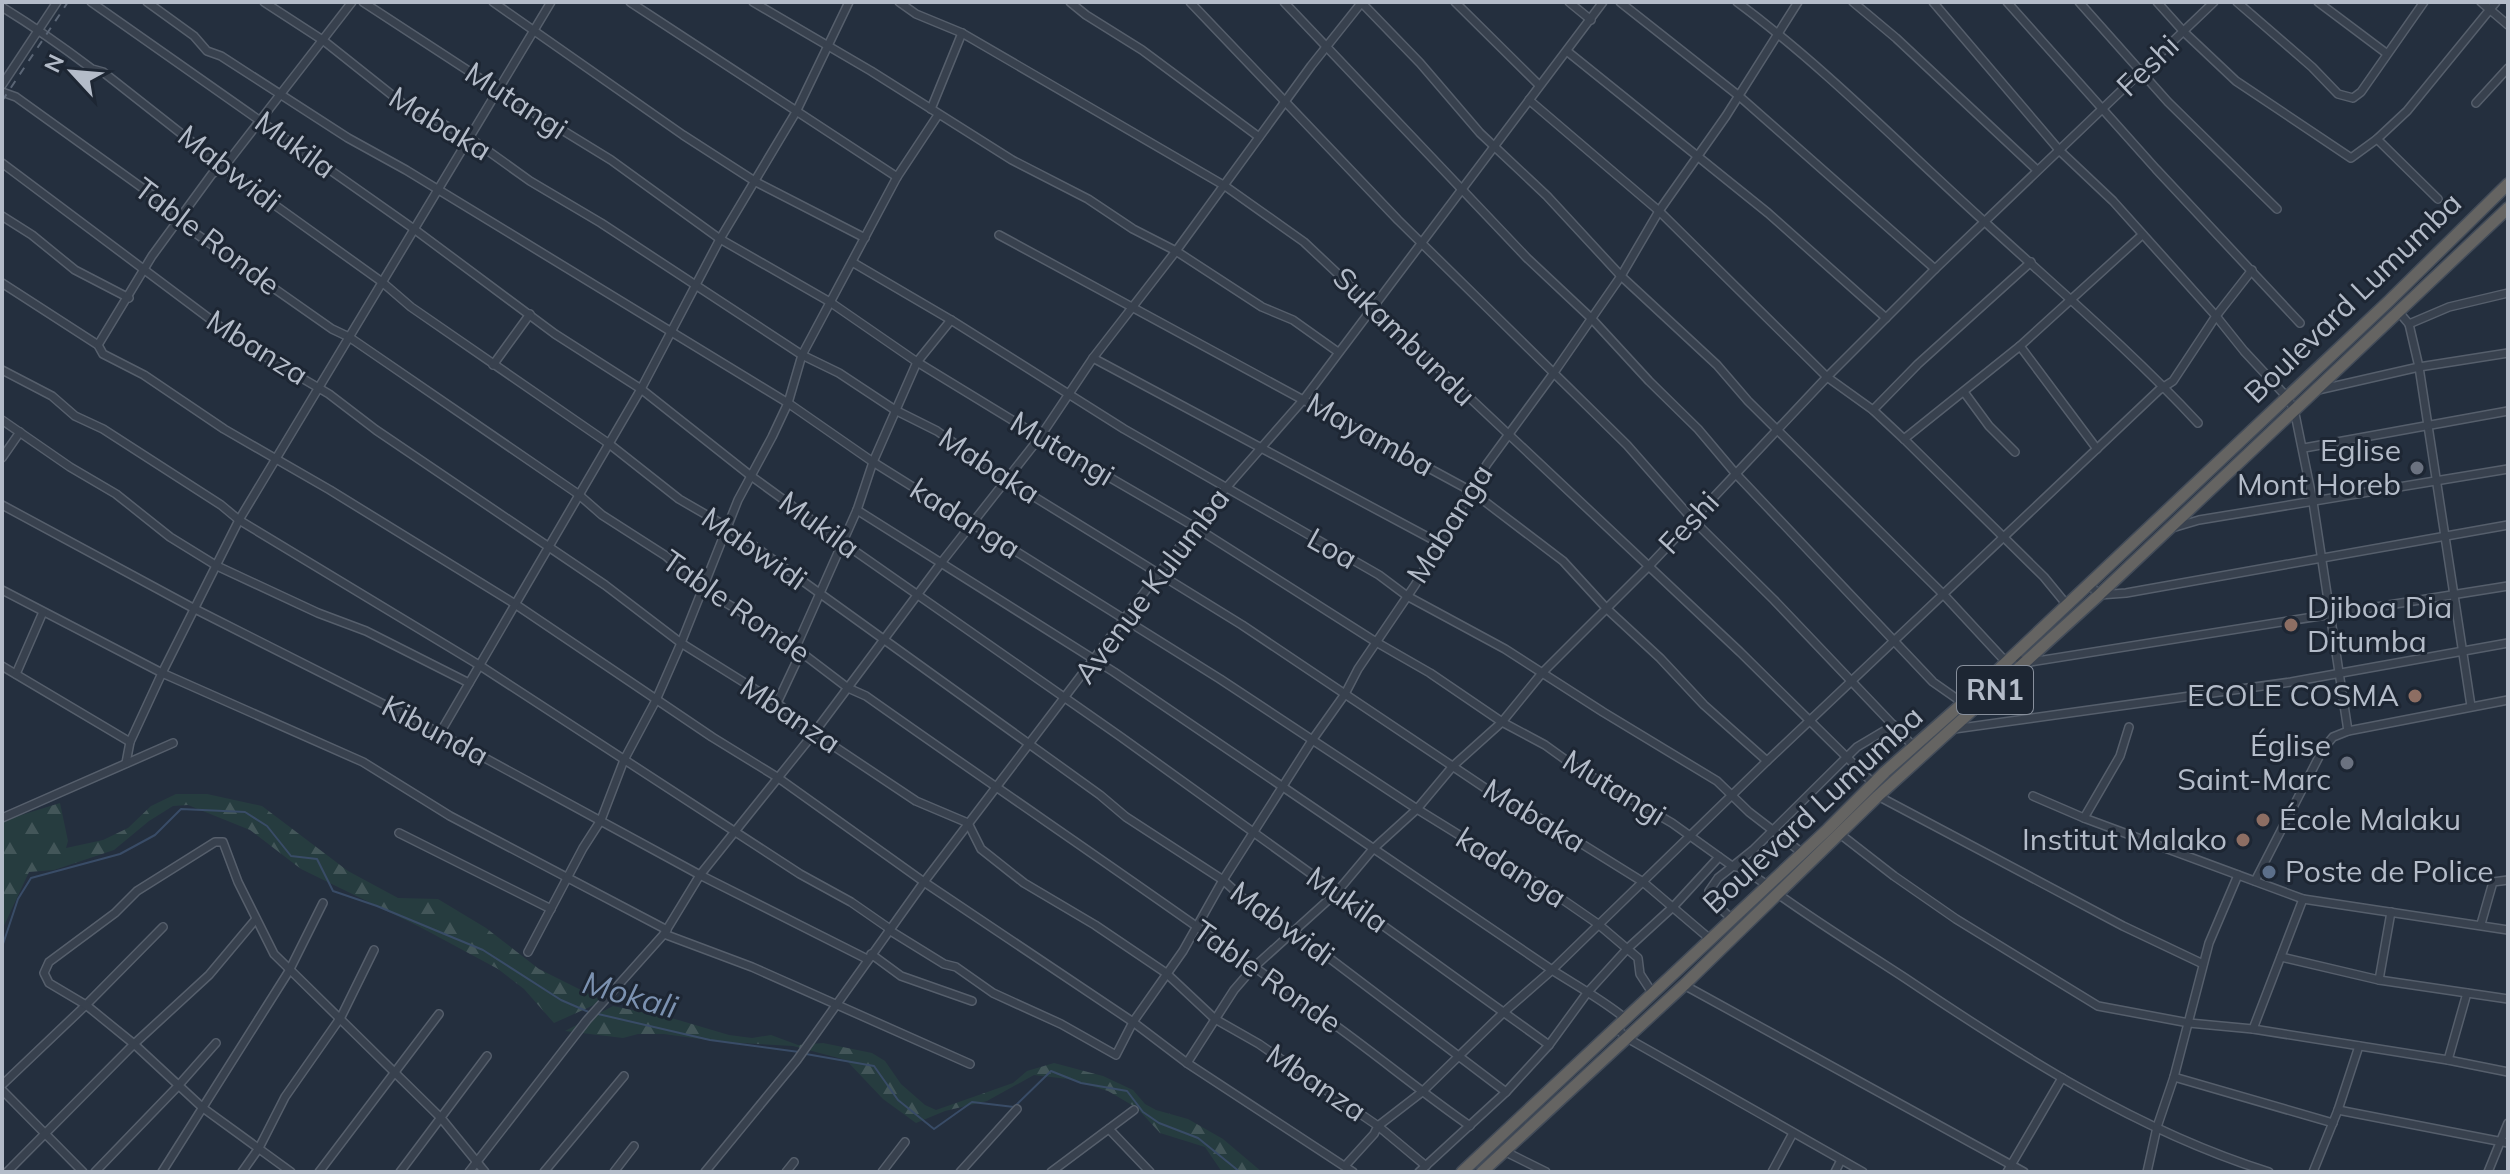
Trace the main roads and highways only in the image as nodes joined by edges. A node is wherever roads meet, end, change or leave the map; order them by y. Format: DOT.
graph roads {
  1 [pos="2508,184"];
  2 [pos="2492,198"];
  3 [pos="2507,209"];
  4 [pos="2186,491"];
  5 [pos="2198,502"];
  6 [pos="2015,660"];
  7 [pos="1730,920"];
  8 [pos="1739,932"];
  9 [pos="1462,1172"];
  10 [pos="1482,1172"];
  1 -- 2 [label="highway, Boulevard Lumumba / RN1"];
  2 -- 3 [label="highway"];
  2 -- 4 [label="highway, Boulevard Lumumba / RN1"];
  3 -- 5 [label="highway, Boulevard Lumumba / RN1"];
  4 -- 5 [label="highway"];
  4 -- 6 [label="highway, Boulevard Lumumba / RN1"];
  5 -- 6 [label="highway, Boulevard Lumumba / RN1"];
  6 -- 7 [label="highway, Boulevard Lumumba / RN1"];
  6 -- 8 [label="highway, Boulevard Lumumba / RN1"];
  7 -- 8 [label="highway"];
  7 -- 9 [label="highway, Boulevard Lumumba / RN1"];
  8 -- 10 [label="highway, Boulevard Lumumba / RN1"];
}
